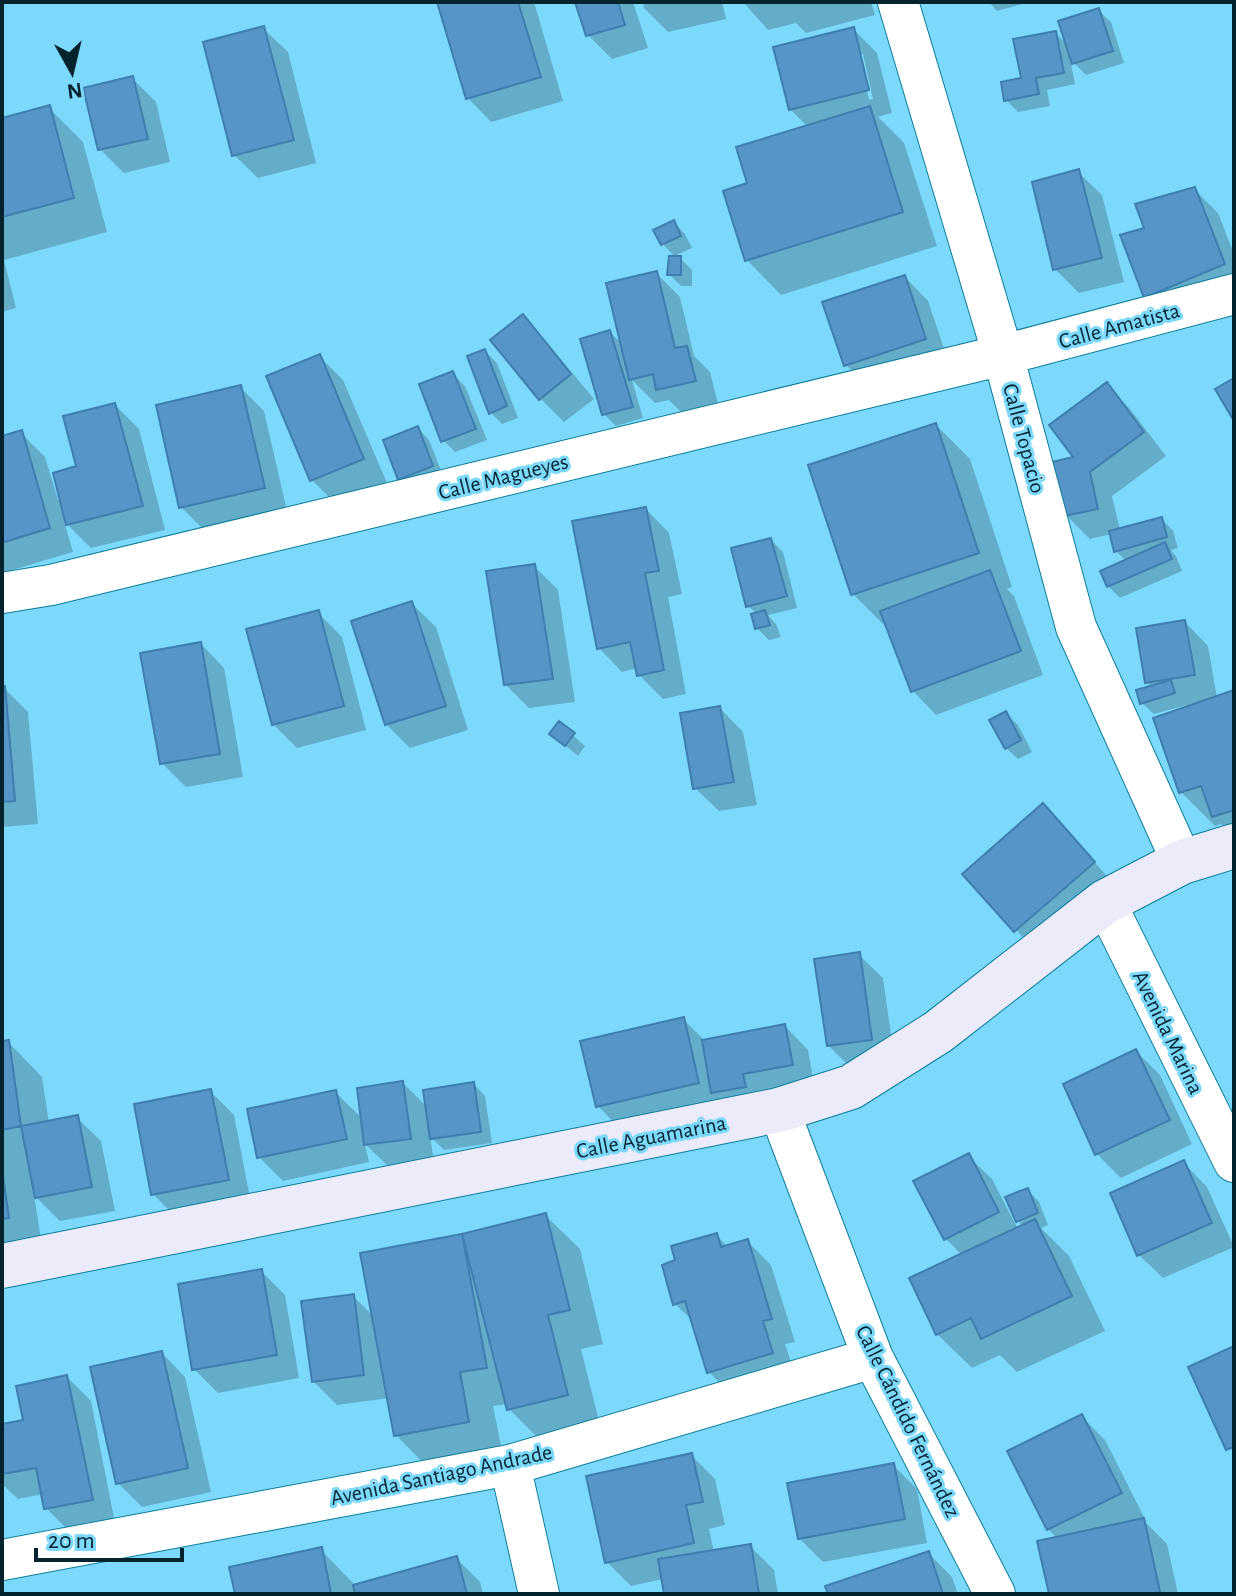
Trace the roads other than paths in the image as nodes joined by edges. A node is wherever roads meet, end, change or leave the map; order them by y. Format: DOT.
graph roads {
  1 [pos="898,2"];
  2 [pos="1234,294"];
  3 [pos="1003,355"];
  4 [pos="2,593"];
  5 [pos="1234,846"];
  6 [pos="1182,862"];
  7 [pos="1105,902"];
  8 [pos="779,1110"];
  9 [pos="1234,1162"];
  10 [pos="2,1266"];
  11 [pos="873,1358"];
  12 [pos="510,1465"];
  13 [pos="2,1560"];
  14 [pos="539,1594"];
  15 [pos="995,1594"];
  1 -- 3 [label="street, Calle Topacio"];
  2 -- 3 [label="street, Calle Amatista"];
  3 -- 4 [label="street, Calle Magueyes"];
  3 -- 6 [label="street, Calle Topacio"];
  5 -- 6 [label="street, Calle Aguamarina"];
  6 -- 7 [label="street, Calle Aguamarina"];
  7 -- 8 [label="street, Calle Aguamarina"];
  7 -- 9 [label="street, Avenida Marina"];
  8 -- 10 [label="street, Calle Aguamarina"];
  8 -- 11 [label="street, Calle Cándido Fernández"];
  11 -- 12 [label="street, Avenida Santiago Andrade"];
  11 -- 15 [label="street, Calle Cándido Fernández"];
  12 -- 13 [label="street, Avenida Santiago Andrade"];
  12 -- 14 [label="street"];
}
